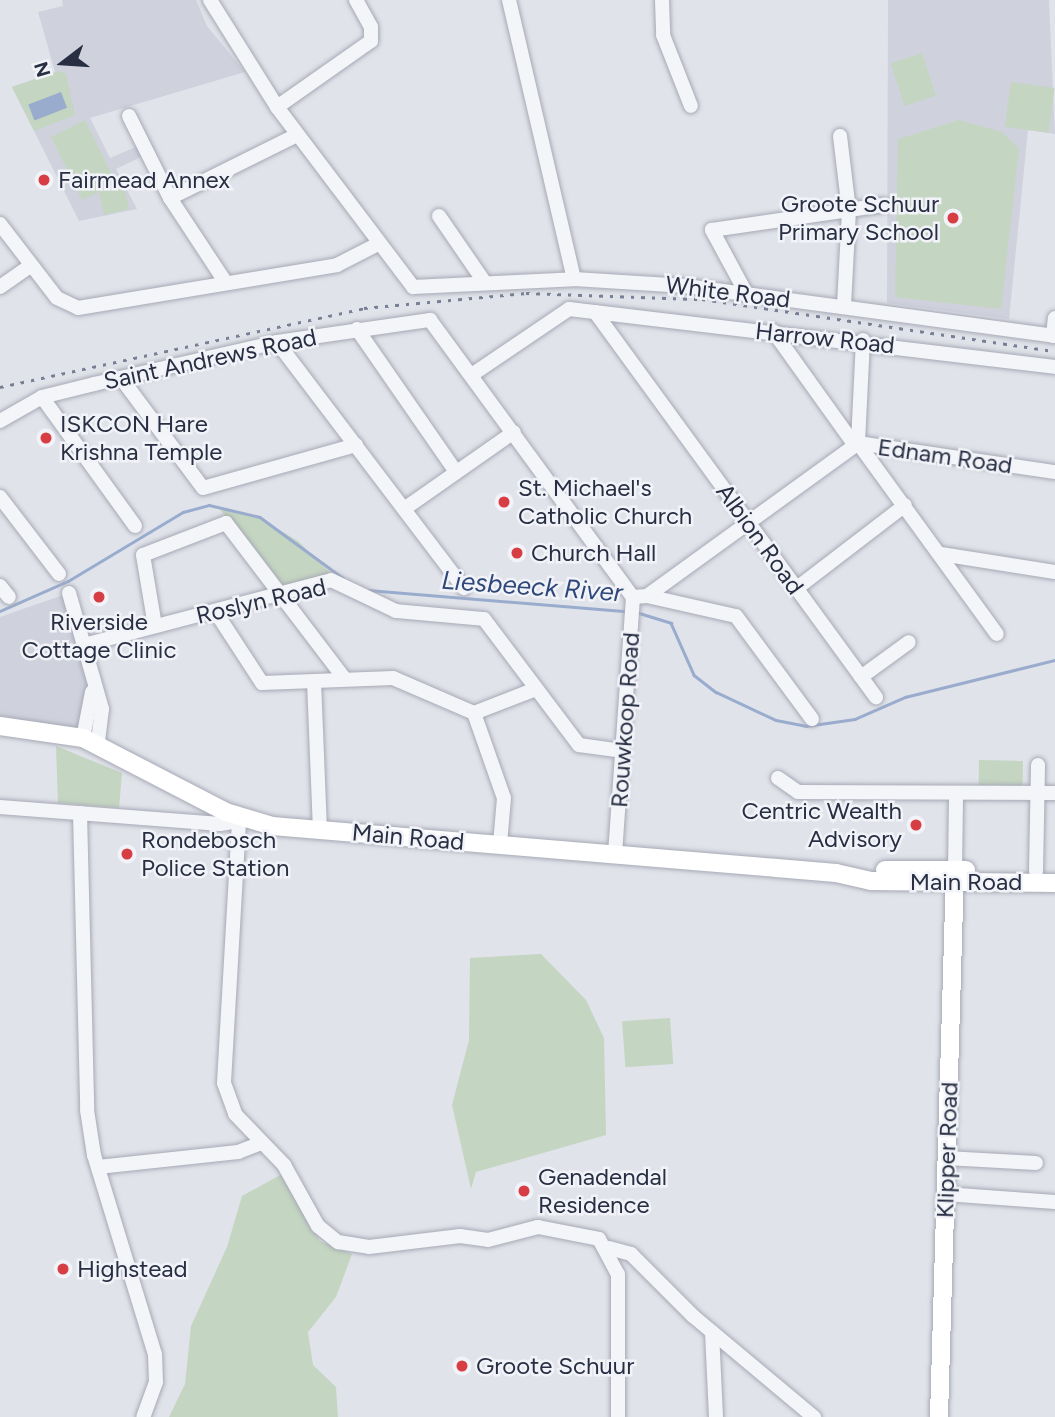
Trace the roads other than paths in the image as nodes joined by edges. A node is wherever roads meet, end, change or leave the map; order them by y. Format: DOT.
graph roads {
  1 [pos="210,0"];
  2 [pos="356,0"];
  3 [pos="509,0"];
  4 [pos="662,0"];
  5 [pos="691,106"];
  6 [pos="277,107"];
  7 [pos="129,116"];
  8 [pos="297,135"];
  9 [pos="840,136"];
  10 [pos="170,198"];
  11 [pos="883,205"];
  12 [pos="849,210"];
  13 [pos="439,216"];
  14 [pos="0,224"];
  15 [pos="378,244"];
  16 [pos="31,265"];
  17 [pos="574,279"];
  18 [pos="225,281"];
  19 [pos="485,283"];
  20 [pos="0,287"];
  21 [pos="746,293"];
  22 [pos="844,307"];
  23 [pos="595,312"];
  24 [pos="1055,318"];
  25 [pos="427,319"];
  26 [pos="357,328"];
  27 [pos="773,331"];
  28 [pos="1054,336"];
  29 [pos="863,340"];
  30 [pos="277,342"];
  31 [pos="1055,367"];
  32 [pos="472,374"];
  33 [pos="121,378"];
  34 [pos="42,397"];
  35 [pos="0,421"];
  36 [pos="514,432"];
  37 [pos="856,444"];
  38 [pos="356,445"];
  39 [pos="456,472"];
  40 [pos="1055,472"];
  41 [pos="0,497"];
  42 [pos="905,505"];
  43 [pos="404,509"];
  44 [pos="749,523"];
  45 [pos="135,526"];
  46 [pos="941,554"];
  47 [pos="1055,572"];
  48 [pos="59,574"];
  49 [pos="464,588"];
  50 [pos="796,588"];
  51 [pos="69,593"];
  52 [pos="280,593"];
  53 [pos="636,604"];
  54 [pos="215,611"];
  55 [pos="155,626"];
  56 [pos="997,634"];
  57 [pos="909,642"];
  58 [pos="86,652"];
  59 [pos="861,677"];
  60 [pos="345,679"];
  61 [pos="314,681"];
  62 [pos="536,689"];
  63 [pos="876,698"];
  64 [pos="474,713"];
  65 [pos="812,719"];
  66 [pos="0,726"];
  67 [pos="90,740"];
  68 [pos="622,751"];
  69 [pos="1038,765"];
  70 [pos="778,778"];
  71 [pos="1038,793"];
  72 [pos="1055,793"];
  73 [pos="956,795"];
  74 [pos="0,807"];
  75 [pos="80,813"];
  76 [pos="241,821"];
  77 [pos="320,830"];
  78 [pos="500,844"];
  79 [pos="615,854"];
  80 [pos="1036,871"];
  81 [pos="1055,871"];
  82 [pos="955,876"];
  83 [pos="1055,883"];
  84 [pos="261,1143"];
  85 [pos="946,1158"];
  86 [pos="1036,1163"];
  87 [pos="98,1167"];
  88 [pos="945,1195"];
  89 [pos="1055,1202"];
  90 [pos="609,1248"];
  91 [pos="712,1332"];
  92 [pos="143,1417"];
  93 [pos="618,1417"];
  94 [pos="716,1417"];
  95 [pos="814,1417"];
  96 [pos="939,1417"];
  1 -- 6 [label="street"];
  2 -- 6 [label="street"];
  3 -- 17 [label="street"];
  4 -- 5 [label="street"];
  6 -- 8 [label="street"];
  7 -- 10 [label="street"];
  8 -- 10 [label="street"];
  8 -- 15 [label="street"];
  9 -- 12 [label="street"];
  10 -- 18 [label="street"];
  11 -- 12 [label="street"];
  12 -- 21 [label="street"];
  12 -- 22 [label="street"];
  13 -- 19 [label="street"];
  14 -- 16 [label="street"];
  15 -- 18 [label="street"];
  15 -- 19 [label="street, White Road"];
  16 -- 18 [label="street"];
  16 -- 20 [label="street"];
  17 -- 19 [label="street, White Road"];
  17 -- 21 [label="street, White Road"];
  21 -- 22 [label="street, White Road"];
  22 -- 28 [label="street, White Road"];
  23 -- 27 [label="street, Harrow Road"];
  23 -- 32 [label="street, Harrow Road"];
  23 -- 44 [label="street, Albion Road"];
  24 -- 28 [label="street"];
  25 -- 26 [label="street, Saint Andrews Road"];
  25 -- 32 [label="street, Rouwkoop Road"];
  26 -- 30 [label="street, Saint Andrews Road"];
  26 -- 39 [label="street"];
  27 -- 29 [label="street, Harrow Road"];
  27 -- 37 [label="street"];
  29 -- 31 [label="street, Harrow Road"];
  29 -- 37 [label="street"];
  30 -- 33 [label="street, Saint Andrews Road"];
  30 -- 38 [label="street"];
  32 -- 36 [label="street, Rouwkoop Road"];
  33 -- 34 [label="street, Saint Andrews Road"];
  33 -- 38 [label="street"];
  34 -- 35 [label="street, Saint Andrews Road"];
  34 -- 45 [label="street"];
  36 -- 39 [label="street"];
  36 -- 53 [label="street, Rouwkoop Road"];
  37 -- 40 [label="street, Ednam Road"];
  37 -- 42 [label="street"];
  37 -- 44 [label="street, Ednam Road"];
  38 -- 43 [label="street"];
  39 -- 43 [label="street"];
  41 -- 48 [label="street"];
  42 -- 46 [label="street"];
  42 -- 50 [label="street"];
  43 -- 49 [label="street"];
  44 -- 50 [label="street, Albion Road"];
  44 -- 53 [label="street, Ednam Road"];
  46 -- 47 [label="street"];
  46 -- 56 [label="street"];
  50 -- 59 [label="street, Albion Road"];
  51 -- 58 [label="street"];
  52 -- 54 [label="street, Roslyn Road"];
  52 -- 55 [label="street"];
  52 -- 60 [label="street"];
  52 -- 62 [label="street, Roslyn Road"];
  53 -- 65 [label="street"];
  53 -- 68 [label="street, Rouwkoop Road"];
  54 -- 55 [label="street, Roslyn Road"];
  54 -- 61 [label="street"];
  55 -- 58 [label="street, Roslyn Road"];
  57 -- 59 [label="street"];
  58 -- 67 [label="street"];
  59 -- 63 [label="street, Albion Road"];
  60 -- 61 [label="street"];
  60 -- 64 [label="street"];
  61 -- 77 [label="street"];
  62 -- 64 [label="street"];
  62 -- 68 [label="street, Roslyn Road"];
  64 -- 78 [label="street"];
  66 -- 67 [label="main road, Main Road"];
  67 -- 76 [label="main road, Main Road"];
  68 -- 79 [label="street, Rouwkoop Road"];
  69 -- 71 [label="street"];
  70 -- 73 [label="street"];
  71 -- 72 [label="street"];
  71 -- 73 [label="street"];
  71 -- 80 [label="street"];
  73 -- 82 [label="street"];
  74 -- 75 [label="street"];
  75 -- 76 [label="street"];
  75 -- 87 [label="street"];
  76 -- 77 [label="main road, Main Road"];
  76 -- 84 [label="street"];
  77 -- 78 [label="main road, Main Road"];
  78 -- 79 [label="main road, Main Road"];
  79 -- 82 [label="main road, Main Road"];
  80 -- 81 [label="main road, Main Road"];
  80 -- 82 [label="main road, Main Road"];
  82 -- 83 [label="main road, Main Road"];
  82 -- 85 [label="main road, Klipper Road"];
  84 -- 87 [label="street"];
  84 -- 90 [label="street"];
  85 -- 86 [label="street"];
  85 -- 88 [label="main road, Klipper Road"];
  87 -- 92 [label="street"];
  88 -- 89 [label="street"];
  88 -- 96 [label="main road, Klipper Road"];
  90 -- 91 [label="street"];
  90 -- 93 [label="street"];
  91 -- 94 [label="street"];
  91 -- 95 [label="street"];
}
